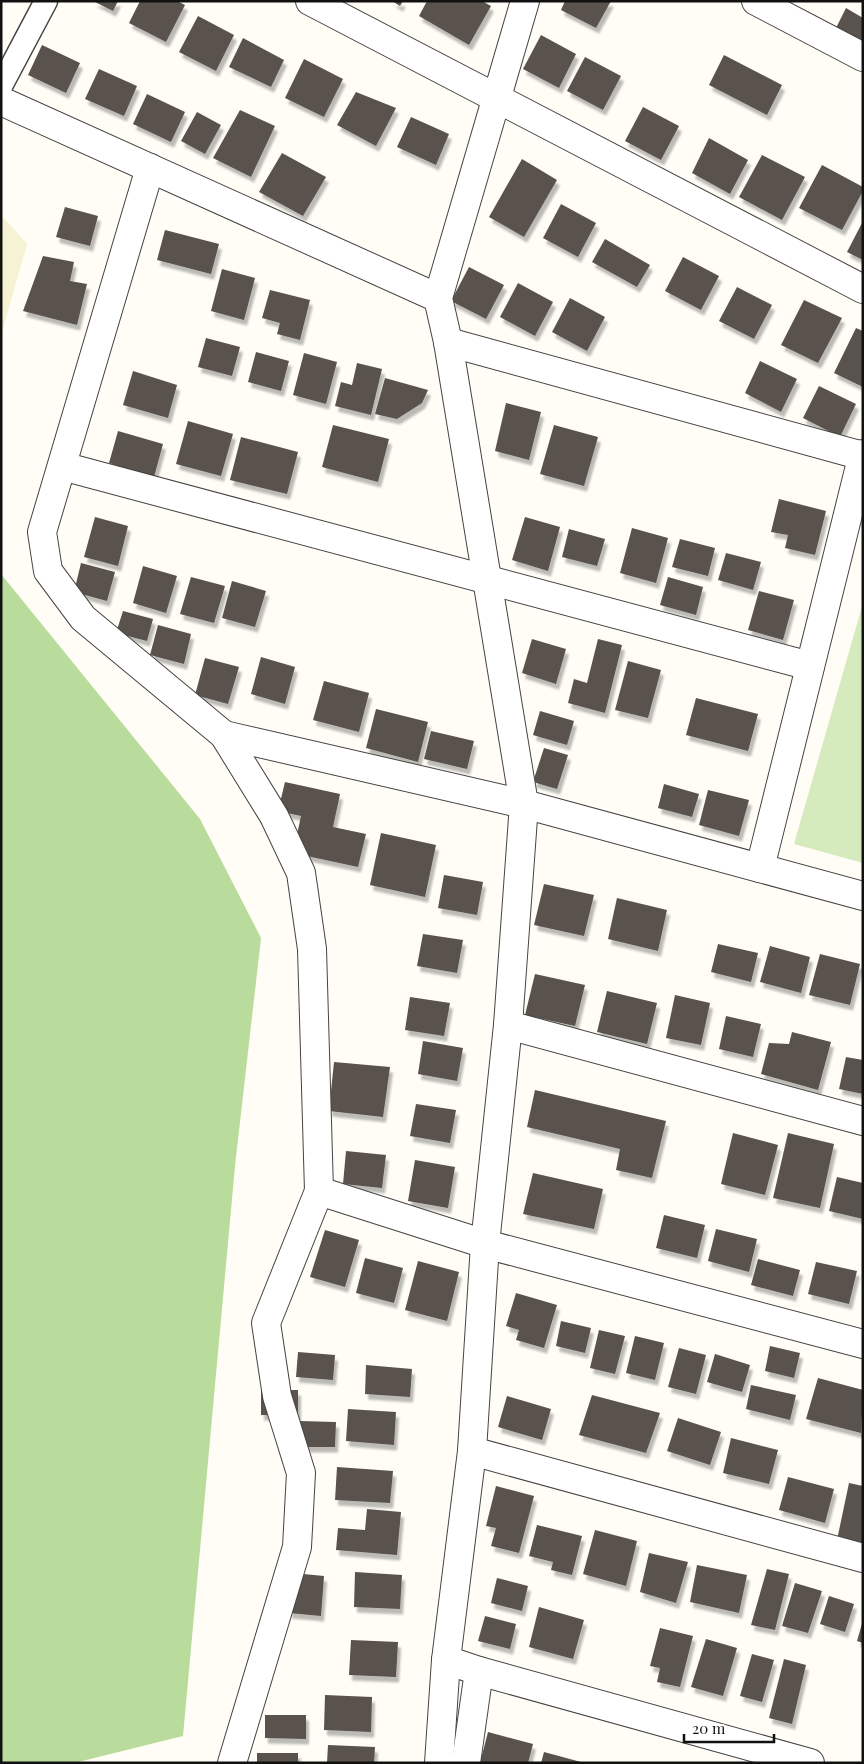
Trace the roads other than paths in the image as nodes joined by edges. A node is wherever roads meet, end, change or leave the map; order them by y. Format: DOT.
graph roads {
  1 [pos="46,1"];
  2 [pos="310,1"];
  3 [pos="525,1"];
  4 [pos="756,1"];
  5 [pos="863,57"];
  6 [pos="1,86"];
  7 [pos="497,98"];
  8 [pos="1,101"];
  9 [pos="150,168"];
  10 [pos="863,290"];
  11 [pos="438,298"];
  12 [pos="448,342"];
  13 [pos="862,456"];
  14 [pos="62,466"];
  15 [pos="488,579"];
  16 [pos="810,666"];
  17 [pos="224,735"];
  18 [pos="524,804"];
  19 [pos="760,868"];
  20 [pos="863,896"];
  21 [pos="508,1025"];
  22 [pos="863,1121"];
  23 [pos="319,1191"];
  24 [pos="486,1244"];
  25 [pos="863,1344"];
  26 [pos="472,1451"];
  27 [pos="863,1558"];
  28 [pos="446,1660"];
  29 [pos="479,1671"];
  30 [pos="232,1763"];
  31 [pos="439,1763"];
  32 [pos="466,1763"];
  33 [pos="810,1763"];
  1 -- 6 [label="street"];
  2 -- 7 [label="street"];
  3 -- 7 [label="street"];
  4 -- 5 [label="street"];
  7 -- 10 [label="street"];
  7 -- 11 [label="street"];
  8 -- 9 [label="street"];
  9 -- 11 [label="street"];
  9 -- 14 [label="street"];
  11 -- 12 [label="street"];
  12 -- 13 [label="street"];
  12 -- 15 [label="street"];
  13 -- 16 [label="street"];
  14 -- 15 [label="street"];
  14 -- 17 [label="street"];
  15 -- 16 [label="street"];
  15 -- 18 [label="street"];
  16 -- 19 [label="street"];
  17 -- 18 [label="street"];
  17 -- 23 [label="street"];
  18 -- 19 [label="street"];
  18 -- 21 [label="street"];
  19 -- 20 [label="street"];
  21 -- 22 [label="street"];
  21 -- 24 [label="street"];
  23 -- 24 [label="street"];
  23 -- 30 [label="street"];
  24 -- 25 [label="street"];
  24 -- 26 [label="street"];
  26 -- 27 [label="street"];
  26 -- 28 [label="street"];
  28 -- 29 [label="street"];
  28 -- 31 [label="street"];
  29 -- 32 [label="street"];
  29 -- 33 [label="street"];
}
